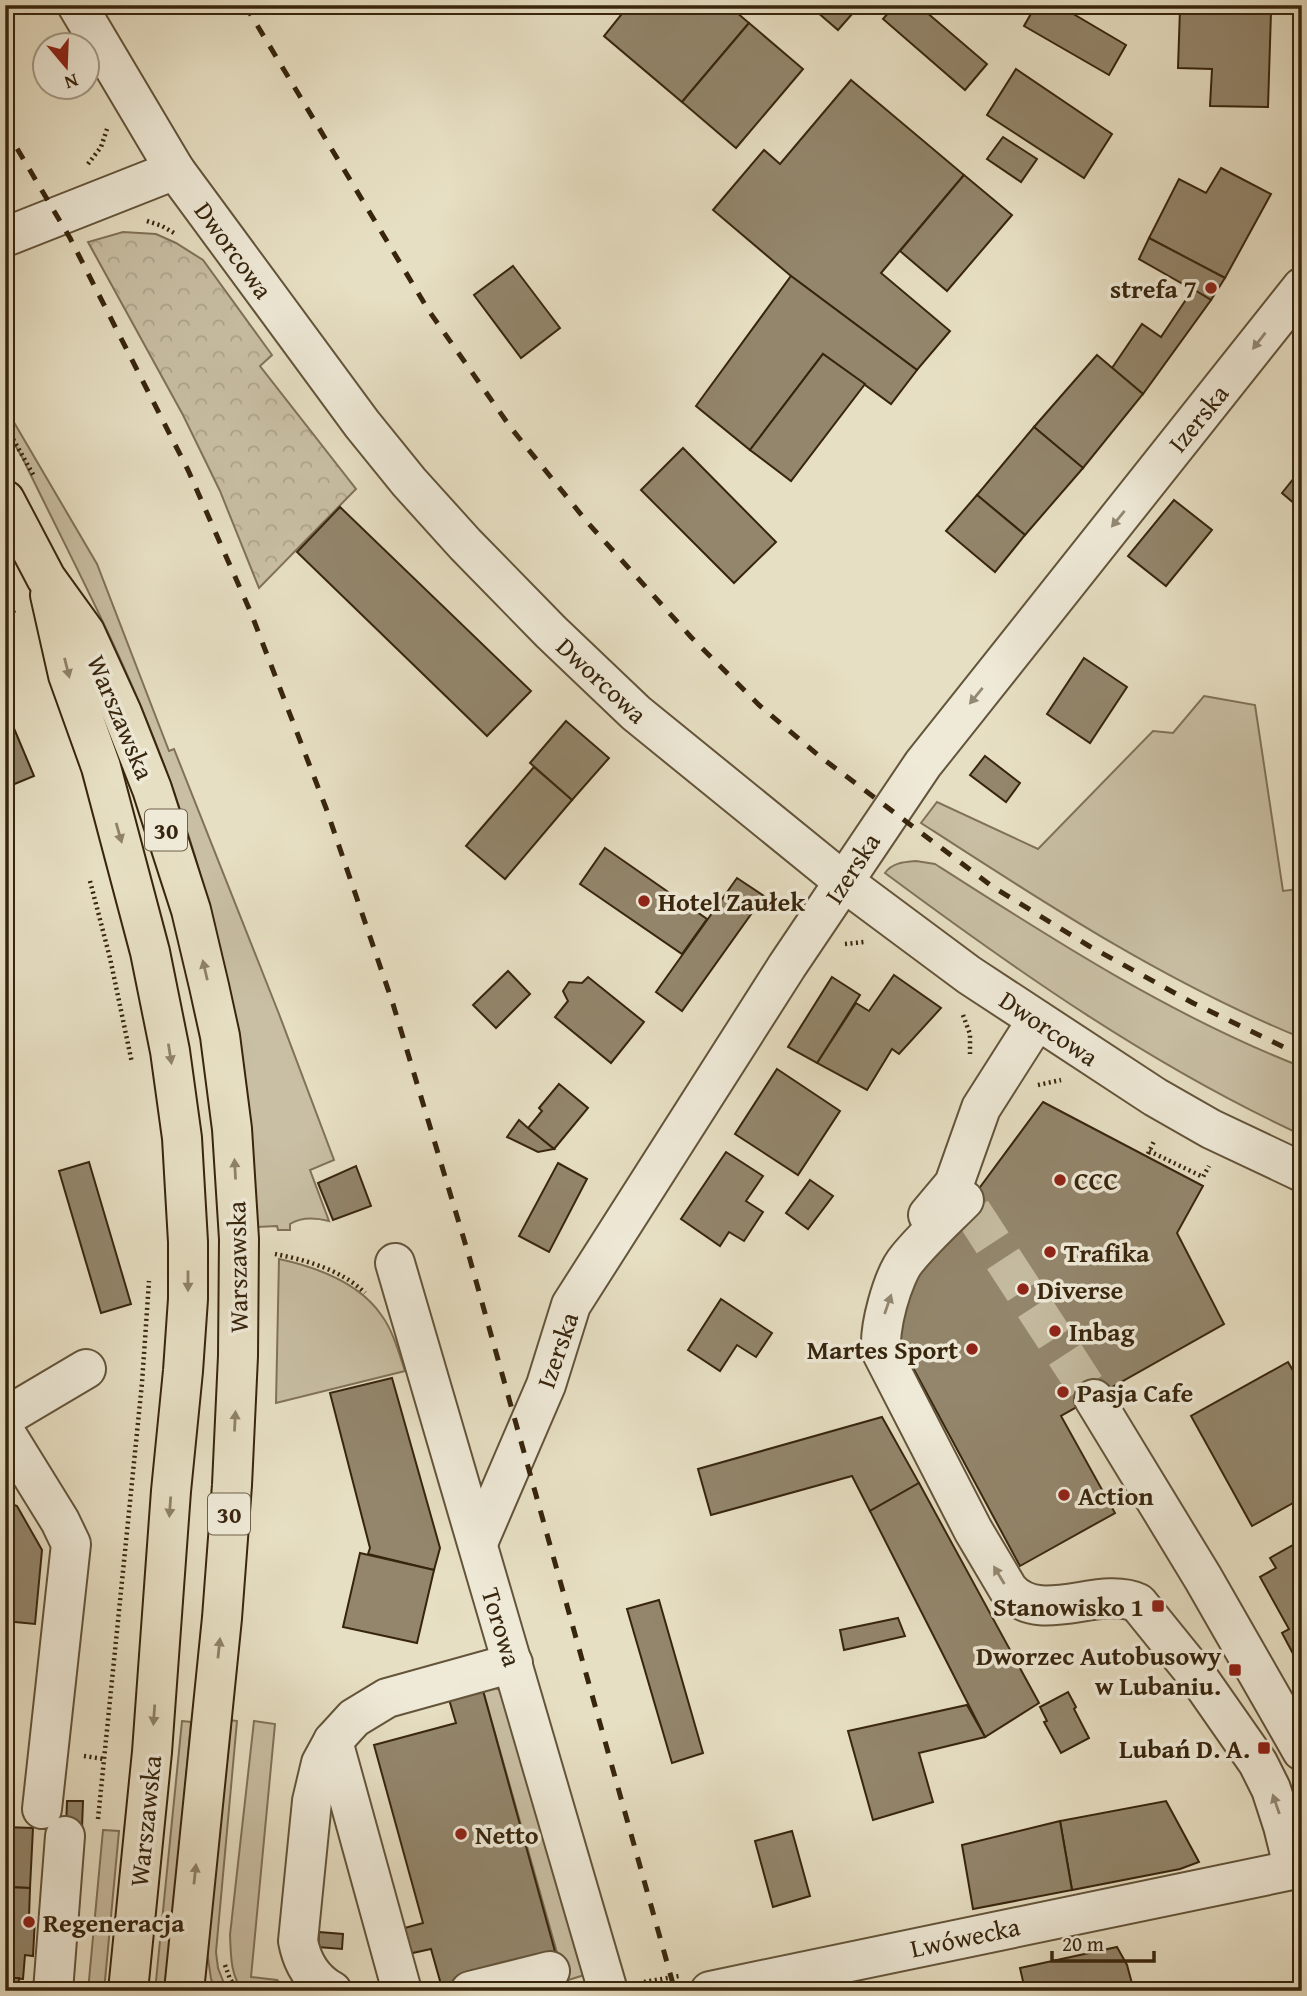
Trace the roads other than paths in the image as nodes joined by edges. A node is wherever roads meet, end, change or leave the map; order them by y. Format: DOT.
graph roads {
  1 [pos="76,5"];
  2 [pos="175,170"];
  3 [pos="5,237"];
  4 [pos="1302,287"];
  5 [pos="5,500"];
  6 [pos="46,578"];
  7 [pos="844,882"];
  8 [pos="1037,1020"];
  9 [pos="1302,1172"];
  10 [pos="395,1263"];
  11 [pos="86,1369"];
  12 [pos="1094,1399"];
  13 [pos="5,1417"];
  14 [pos="5,1432"];
  15 [pos="478,1543"];
  16 [pos="513,1663"];
  17 [pos="333,1741"];
  18 [pos="1302,1751"];
  19 [pos="1298,1869"];
  20 [pos="188,1940"];
  21 [pos="550,1971"];
  22 [pos="624,1982"];
  23 [pos="728,1989"];
  24 [pos="53,1991"];
  25 [pos="128,1991"];
  26 [pos="184,1991"];
  27 [pos="205,1991"];
  28 [pos="332,1991"];
  29 [pos="402,1991"];
  30 [pos="470,1991"];
  1 -- 2 [label="street, Dworcowa"];
  2 -- 3 [label="street"];
  2 -- 7 [label="street, Dworcowa"];
  4 -- 7 [label="street, Izerska, one-way"];
  5 -- 6 [label="main road, Warszawska / 30"];
  20 -- 6 [label="main road, Warszawska / 30, one-way"];
  6 -- 25 [label="main road, Warszawska / 30, one-way"];
  7 -- 8 [label="street, Dworcowa"];
  7 -- 15 [label="street, Izerska"];
  8 -- 9 [label="street, Dworcowa"];
  19 -- 8 [label="street, one-way"];
  10 -- 15 [label="street, Torowa"];
  11 -- 13 [label="street"];
  12 -- 18 [label="street"];
  14 -- 24 [label="street"];
  15 -- 16 [label="street, Torowa"];
  16 -- 17 [label="street"];
  16 -- 22 [label="street, Torowa"];
  17 -- 28 [label="street"];
  17 -- 29 [label="street"];
  19 -- 23 [label="street, Lwówecka"];
  20 -- 26 [label="main road, Warszawska / 30"];
  20 -- 27 [label="street"];
  21 -- 30 [label="street"];
}
